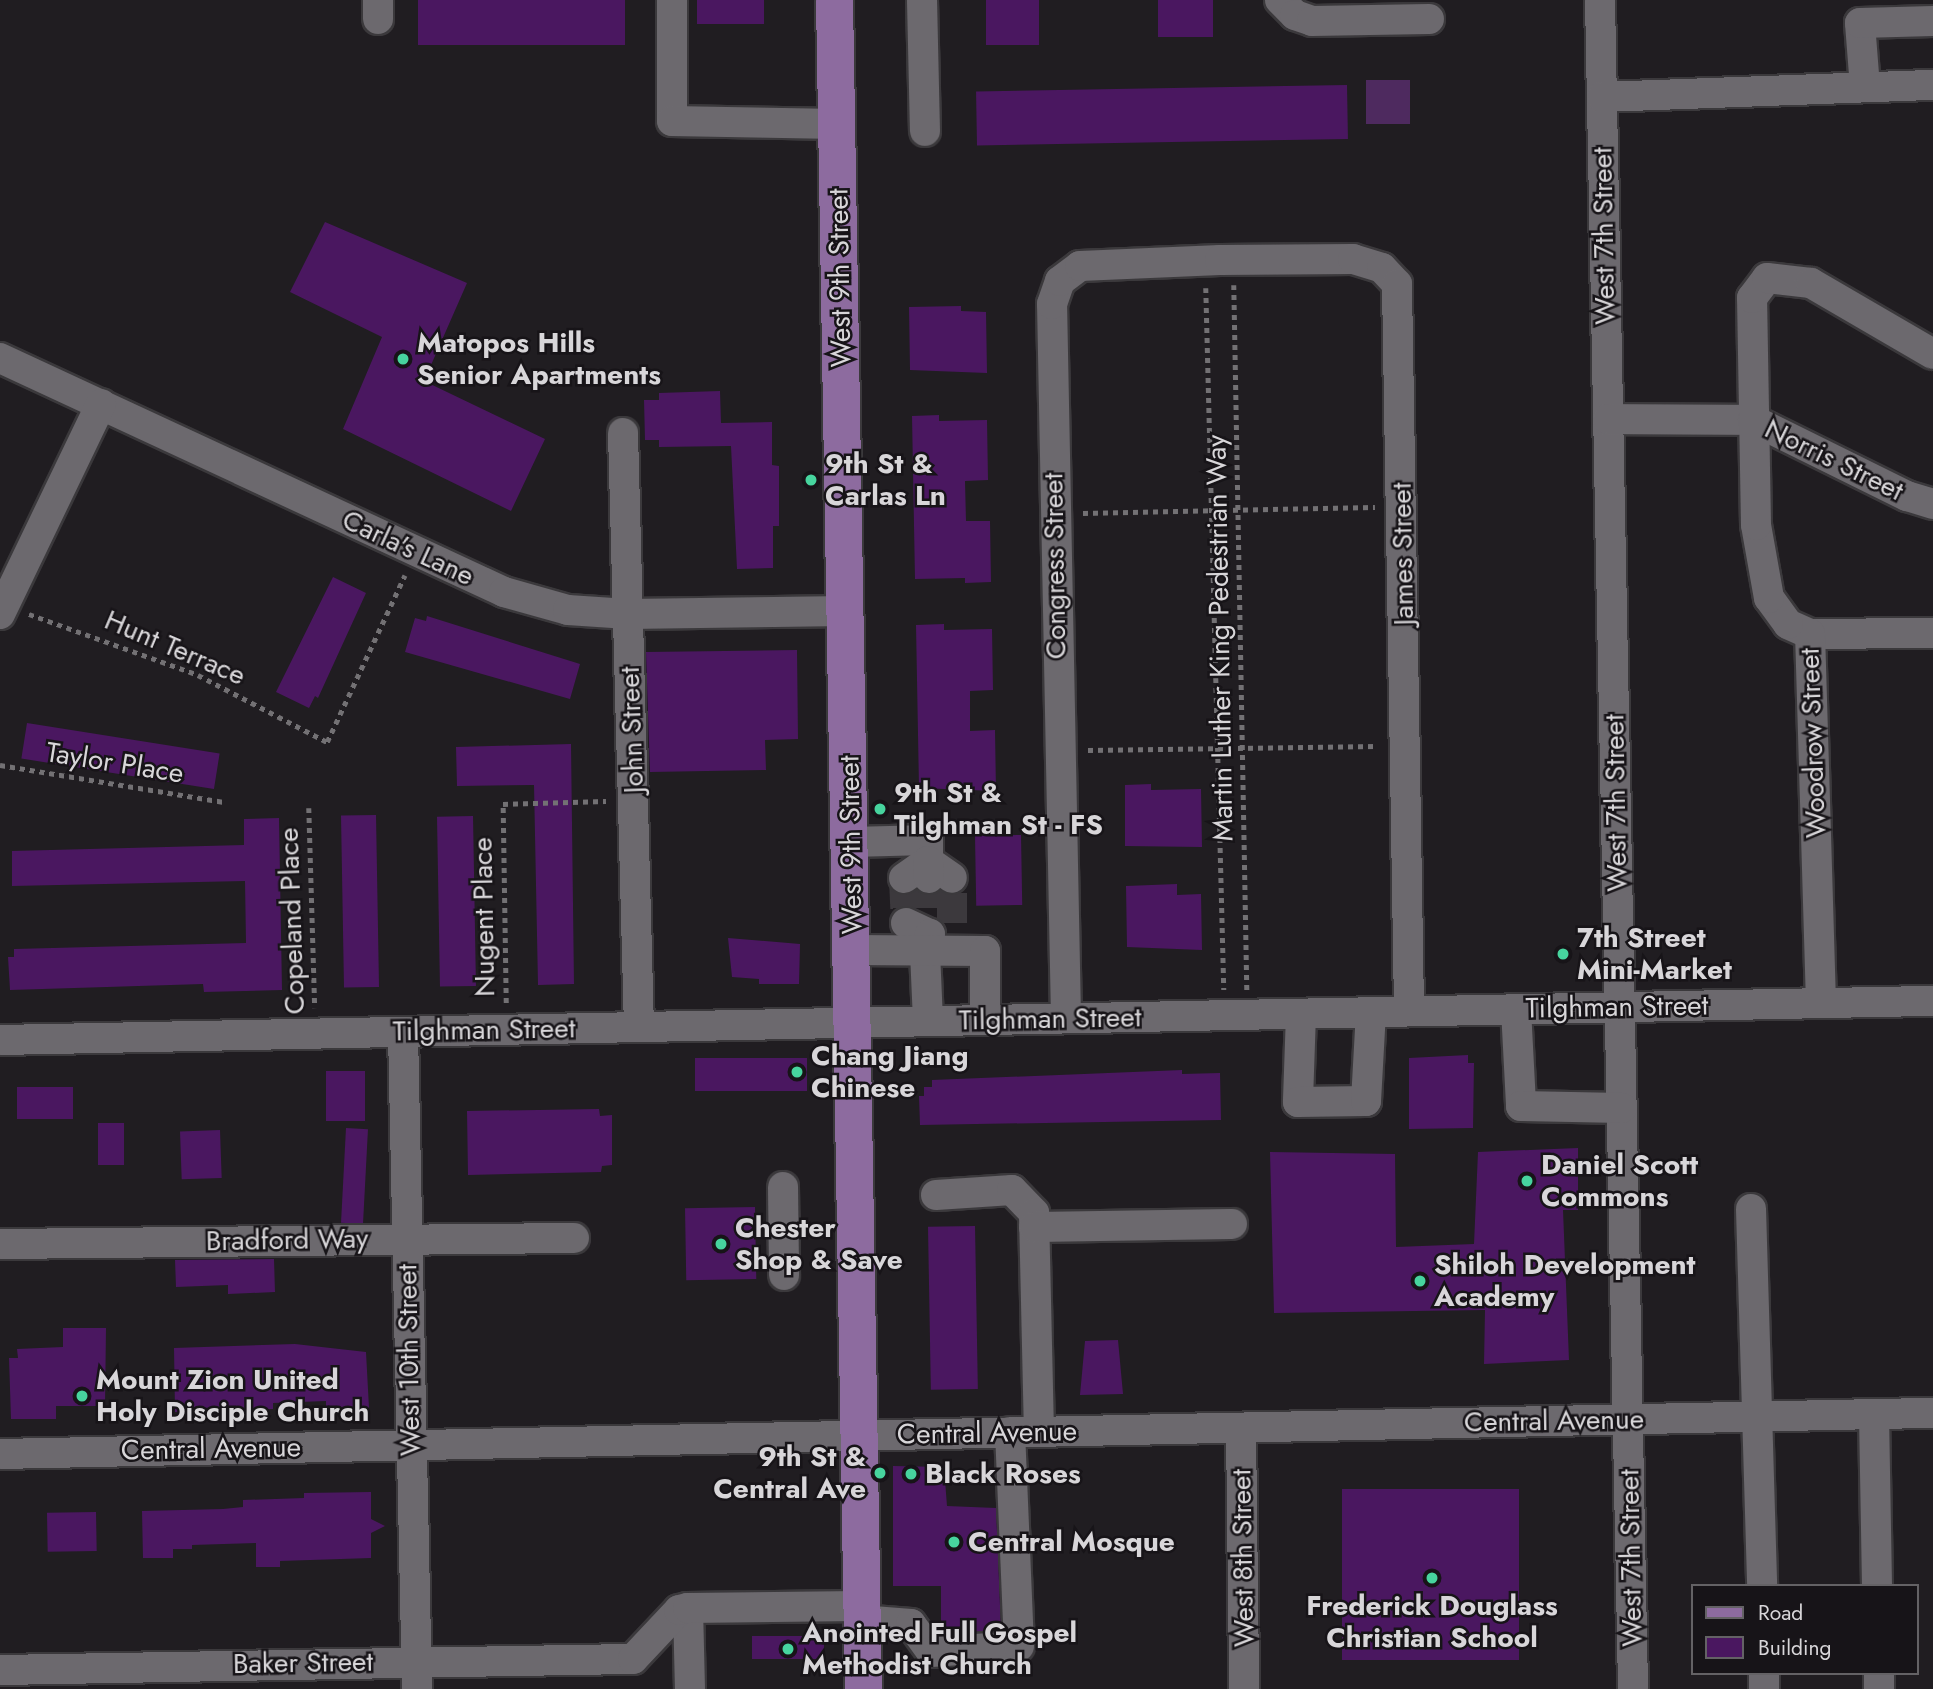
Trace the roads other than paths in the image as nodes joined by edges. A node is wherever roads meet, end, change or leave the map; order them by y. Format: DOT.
graph roads {
  1 [pos="672,0"];
  2 [pos="834,0"];
  3 [pos="922,0"];
  4 [pos="1280,0"];
  5 [pos="1600,0"];
  6 [pos="1429,19"];
  7 [pos="1933,21"];
  8 [pos="1933,85"];
  9 [pos="1865,88"];
  10 [pos="1602,97"];
  11 [pos="837,124"];
  12 [pos="925,131"];
  13 [pos="1220,260"];
  14 [pos="1933,354"];
  15 [pos="0,358"];
  16 [pos="101,404"];
  17 [pos="1608,419"];
  18 [pos="1753,420"];
  19 [pos="623,433"];
  20 [pos="1933,504"];
  21 [pos="0,611"];
  22 [pos="846,611"];
  23 [pos="628,614"];
  24 [pos="1933,633"];
  25 [pos="1810,634"];
  26 [pos="851,842"];
  27 [pos="928,874"];
  28 [pos="928,931"];
  29 [pos="853,950"];
  30 [pos="1933,1001"];
  31 [pos="1821,1003"];
  32 [pos="1620,1007"];
  33 [pos="1516,1009"];
  34 [pos="1409,1011"];
  35 [pos="1371,1012"];
  36 [pos="1301,1014"];
  37 [pos="1066,1018"];
  38 [pos="985,1020"];
  39 [pos="928,1021"];
  40 [pos="854,1023"];
  41 [pos="639,1027"];
  42 [pos="403,1032"];
  43 [pos="0,1040"];
  44 [pos="1622,1108"];
  45 [pos="783,1187"];
  46 [pos="936,1195"];
  47 [pos="1751,1209"];
  48 [pos="1232,1224"];
  49 [pos="1034,1227"];
  50 [pos="574,1238"];
  51 [pos="407,1239"];
  52 [pos="0,1244"];
  53 [pos="784,1275"];
  54 [pos="1933,1413"];
  55 [pos="1874,1414"];
  56 [pos="1758,1417"];
  57 [pos="1628,1419"];
  58 [pos="1241,1427"];
  59 [pos="1025,1432"];
  60 [pos="859,1436"];
  61 [pos="410,1445"];
  62 [pos="0,1454"];
  63 [pos="1762,1584"];
  64 [pos="1877,1584"];
  65 [pos="688,1608"];
  66 [pos="859,1613"];
  67 [pos="0,1670"];
  68 [pos="417,1675"];
  69 [pos="690,1689"];
  70 [pos="863,1689"];
  71 [pos="1244,1689"];
  72 [pos="1633,1689"];
  1 -- 11 [label="street"];
  2 -- 11 [label="main road, West 9th Street"];
  3 -- 12 [label="street"];
  4 -- 6 [label="street"];
  5 -- 10 [label="street, West 7th Street"];
  7 -- 9 [label="street"];
  8 -- 9 [label="street"];
  9 -- 10 [label="street"];
  10 -- 17 [label="street, West 7th Street"];
  11 -- 22 [label="main road, West 9th Street"];
  13 -- 34 [label="street, James Street"];
  13 -- 37 [label="street, Congress Street"];
  14 -- 18 [label="street, Woodrow Street"];
  15 -- 16 [label="street, Carla's Lane"];
  16 -- 21 [label="street"];
  16 -- 23 [label="street, Carla's Lane"];
  17 -- 18 [label="street, Norris Street"];
  17 -- 32 [label="street, West 7th Street"];
  18 -- 20 [label="street, Norris Street"];
  18 -- 25 [label="street, Woodrow Street"];
  19 -- 23 [label="street, John Street"];
  22 -- 23 [label="street, Carla's Lane"];
  22 -- 26 [label="main road, West 9th Street"];
  23 -- 41 [label="street, John Street"];
  24 -- 25 [label="street"];
  25 -- 31 [label="street, Woodrow Street"];
  26 -- 27 [label="street"];
  26 -- 29 [label="main road, West 9th Street"];
  28 -- 29 [label="street"];
  28 -- 38 [label="street"];
  28 -- 39 [label="street"];
  29 -- 40 [label="main road, West 9th Street"];
  30 -- 31 [label="street, Tilghman Street"];
  31 -- 32 [label="street, Tilghman Street"];
  32 -- 33 [label="street, Tilghman Street"];
  32 -- 44 [label="street, West 7th Street"];
  33 -- 34 [label="street, Tilghman Street"];
  33 -- 44 [label="street"];
  34 -- 35 [label="street, Tilghman Street"];
  35 -- 36 [label="street, Tilghman Street"];
  35 -- 36 [label="street"];
  36 -- 37 [label="street, Tilghman Street"];
  37 -- 38 [label="street, Tilghman Street"];
  38 -- 39 [label="street, Tilghman Street"];
  39 -- 40 [label="street, Tilghman Street"];
  40 -- 41 [label="street, Tilghman Street"];
  40 -- 60 [label="main road, West 9th Street"];
  41 -- 42 [label="street, Tilghman Street"];
  42 -- 43 [label="street, Tilghman Street"];
  42 -- 51 [label="street, West 10th Street"];
  44 -- 57 [label="street, West 7th Street"];
  45 -- 53 [label="street"];
  46 -- 49 [label="street"];
  47 -- 56 [label="street"];
  48 -- 49 [label="street"];
  49 -- 59 [label="street"];
  50 -- 51 [label="street, Bradford Way"];
  51 -- 52 [label="street, Bradford Way"];
  51 -- 61 [label="street, West 10th Street"];
  54 -- 55 [label="street, Central Avenue"];
  55 -- 56 [label="street, Central Avenue"];
  55 -- 64 [label="street"];
  56 -- 57 [label="street, Central Avenue"];
  56 -- 63 [label="street"];
  57 -- 58 [label="street, Central Avenue"];
  57 -- 72 [label="street, West 7th Street"];
  58 -- 59 [label="street, Central Avenue"];
  58 -- 71 [label="street, West 8th Street"];
  59 -- 60 [label="street, Central Avenue"];
  59 -- 66 [label="street"];
  60 -- 61 [label="street, Central Avenue"];
  60 -- 66 [label="main road, West 9th Street"];
  61 -- 62 [label="street, Central Avenue"];
  61 -- 68 [label="street, West 10th Street"];
  65 -- 66 [label="street"];
  65 -- 68 [label="street, Baker Street"];
  65 -- 69 [label="street"];
  66 -- 70 [label="main road, West 9th Street"];
  67 -- 68 [label="street, Baker Street"];
}
